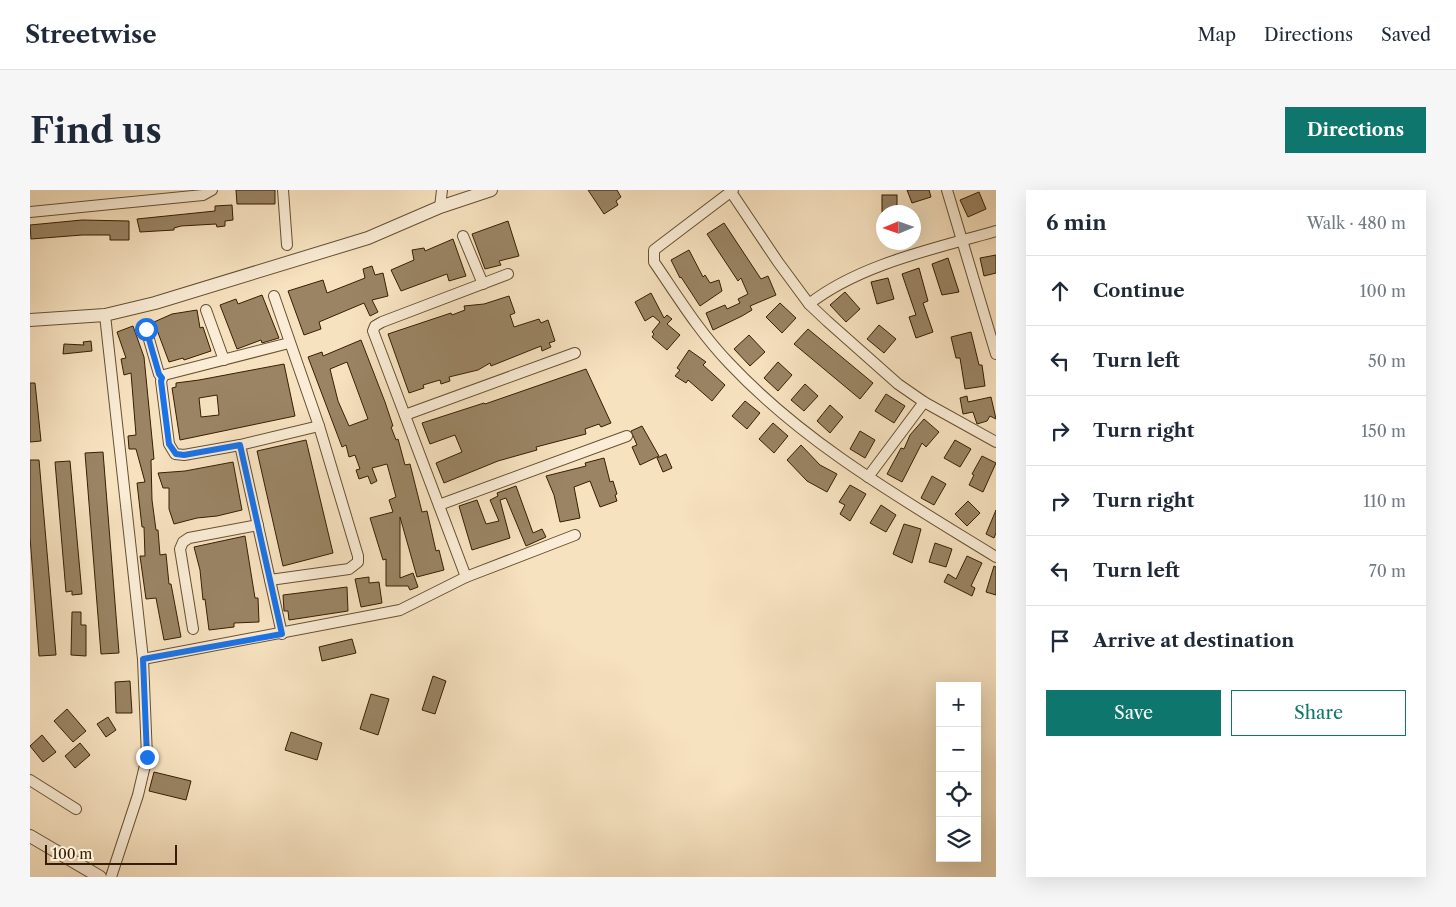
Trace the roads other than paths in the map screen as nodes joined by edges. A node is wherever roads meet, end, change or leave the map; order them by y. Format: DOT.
graph roads {
  1 [pos="212,190"];
  2 [pos="283,190"];
  3 [pos="442,190"];
  4 [pos="491,190"];
  5 [pos="946,190"];
  6 [pos="732,191"];
  7 [pos="440,207"];
  8 [pos="30,212"];
  9 [pos="996,231"];
  10 [pos="463,236"];
  11 [pos="962,241"];
  12 [pos="287,245"];
  13 [pos="508,274"];
  14 [pos="482,284"];
  15 [pos="274,296"];
  16 [pos="809,304"];
  17 [pos="206,310"];
  18 [pos="105,315"];
  19 [pos="30,320"];
  20 [pos="146,329"];
  21 [pos="289,343"];
  22 [pos="575,354"];
  23 [pos="996,354"];
  24 [pos="224,360"];
  25 [pos="162,378"];
  26 [pos="924,402"];
  27 [pos="405,415"];
  28 [pos="319,426"];
  29 [pos="627,436"];
  30 [pos="996,442"];
  31 [pos="240,445"];
  32 [pos="868,477"];
  33 [pos="439,505"];
  34 [pos="258,525"];
  35 [pos="576,535"];
  36 [pos="996,557"];
  37 [pos="466,576"];
  38 [pos="270,580"];
  39 [pos="193,629"];
  40 [pos="282,634"];
  41 [pos="143,659"];
  42 [pos="30,780"];
  43 [pos="76,809"];
  44 [pos="30,836"];
  45 [pos="100,877"];
  46 [pos="111,877"];
  1 -- 8 [label="street"];
  2 -- 12 [label="street"];
  3 -- 7 [label="street"];
  4 -- 7 [label="street"];
  5 -- 11 [label="street"];
  6 -- 16 [label="street"];
  6 -- 32 [label="street"];
  7 -- 18 [label="street"];
  9 -- 11 [label="street"];
  10 -- 14 [label="street"];
  11 -- 16 [label="street"];
  11 -- 23 [label="street"];
  13 -- 14 [label="street"];
  14 -- 27 [label="street"];
  15 -- 21 [label="street"];
  16 -- 26 [label="street"];
  17 -- 24 [label="street"];
  18 -- 19 [label="street"];
  18 -- 41 [label="street"];
  20 -- 25 [label="street"];
  21 -- 24 [label="street"];
  21 -- 28 [label="street"];
  22 -- 27 [label="street"];
  24 -- 25 [label="street"];
  25 -- 31 [label="street"];
  26 -- 30 [label="street"];
  26 -- 32 [label="street"];
  27 -- 33 [label="street"];
  28 -- 31 [label="street"];
  28 -- 38 [label="street"];
  29 -- 33 [label="street"];
  31 -- 34 [label="street"];
  32 -- 36 [label="street"];
  33 -- 37 [label="street"];
  34 -- 38 [label="street"];
  34 -- 39 [label="street"];
  35 -- 37 [label="street"];
  37 -- 40 [label="street"];
  38 -- 40 [label="street"];
  40 -- 41 [label="street"];
  41 -- 46 [label="street"];
  42 -- 43 [label="street"];
  44 -- 45 [label="street"];
}
